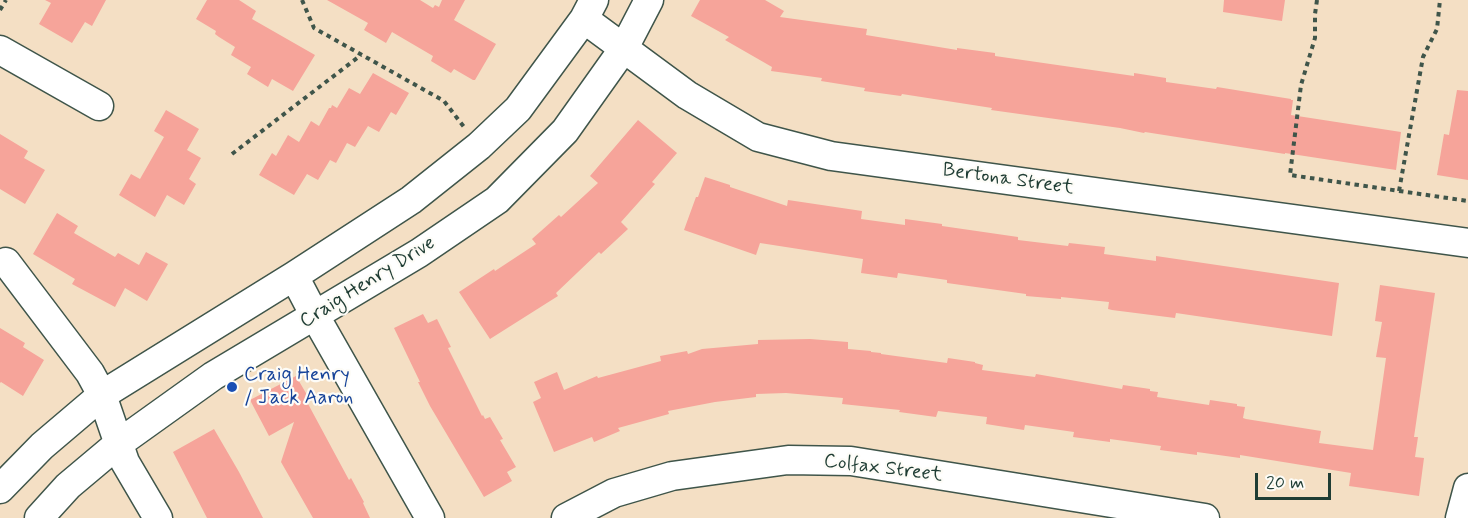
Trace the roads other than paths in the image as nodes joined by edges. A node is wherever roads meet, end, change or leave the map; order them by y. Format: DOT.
graph roads {
  1 [pos="649,0"];
  2 [pos="589,9"];
  3 [pos="624,48"];
  4 [pos="0,50"];
  5 [pos="99,106"];
  6 [pos="1468,243"];
  7 [pos="6,262"];
  8 [pos="294,276"];
  9 [pos="315,316"];
  10 [pos="102,395"];
  11 [pos="118,444"];
  12 [pos="1468,488"];
  13 [pos="0,489"];
  14 [pos="39,518"];
  15 [pos="158,518"];
  16 [pos="430,518"];
  17 [pos="567,518"];
  18 [pos="1205,518"];
  19 [pos="1460,518"];
  1 -- 3 [label="street, Craig Henry Drive"];
  2 -- 3 [label="street, Bertona Street"];
  2 -- 8 [label="street"];
  3 -- 6 [label="street, Bertona Street"];
  3 -- 9 [label="street, Craig Henry Drive"];
  4 -- 5 [label="street"];
  7 -- 10 [label="street"];
  8 -- 9 [label="street"];
  8 -- 10 [label="street"];
  9 -- 11 [label="street, Craig Henry Drive"];
  9 -- 16 [label="street"];
  10 -- 11 [label="street"];
  10 -- 13 [label="street"];
  11 -- 14 [label="street, Craig Henry Drive"];
  11 -- 15 [label="street"];
  12 -- 19 [label="street"];
  17 -- 18 [label="street, Colfax Street"];
}
